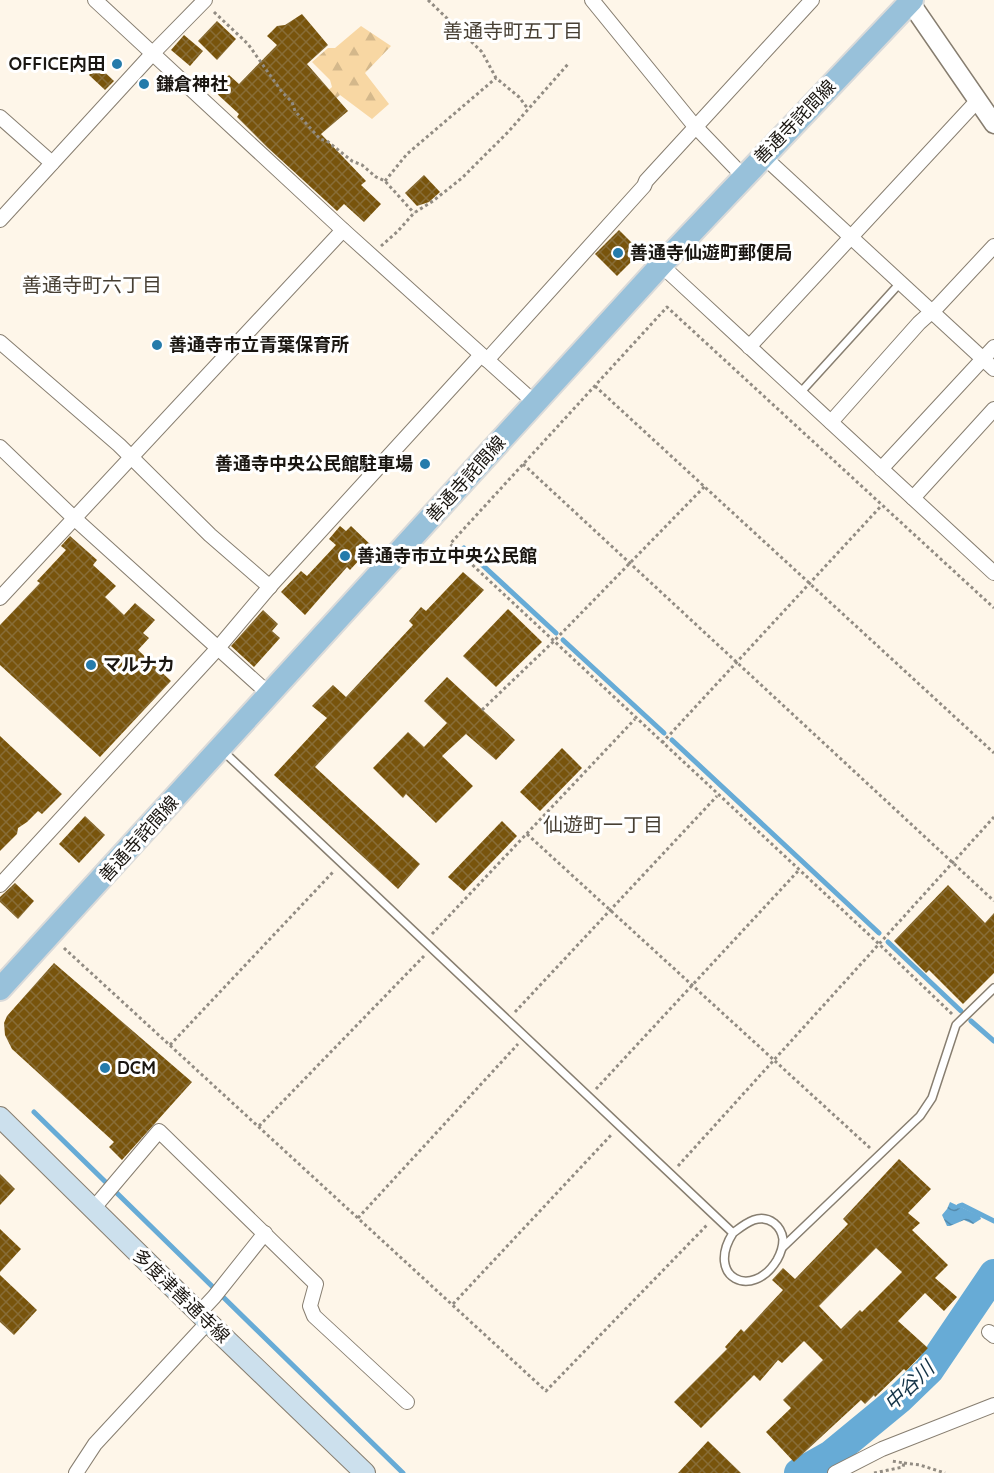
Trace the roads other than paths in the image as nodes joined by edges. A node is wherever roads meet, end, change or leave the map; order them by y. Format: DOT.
graph roads {
  1 [pos="95,0"];
  2 [pos="592,0"];
  3 [pos="812,0"];
  4 [pos="204,1"];
  5 [pos="910,1"];
  6 [pos="153,53"];
  7 [pos="978,100"];
  8 [pos="0,117"];
  9 [pos="994,124"];
  10 [pos="696,127"];
  11 [pos="763,156"];
  12 [pos="52,162"];
  13 [pos="744,177"];
  14 [pos="0,220"];
  15 [pos="343,230"];
  16 [pos="851,237"];
  17 [pos="994,246"];
  18 [pos="661,265"];
  19 [pos="900,283"];
  20 [pos="932,312"];
  21 [pos="0,342"];
  22 [pos="749,346"];
  23 [pos="994,347"];
  24 [pos="484,357"];
  25 [pos="983,359"];
  26 [pos="994,369"];
  27 [pos="800,393"];
  28 [pos="535,403"];
  29 [pos="994,409"];
  30 [pos="831,422"];
  31 [pos="0,447"];
  32 [pos="131,457"];
  33 [pos="881,469"];
  34 [pos="913,498"];
  35 [pos="74,518"];
  36 [pos="993,571"];
  37 [pos="270,586"];
  38 [pos="0,598"];
  39 [pos="218,648"];
  40 [pos="270,695"];
  41 [pos="221,749"];
  42 [pos="0,885"];
  43 [pos="994,988"];
  44 [pos="0,989"];
  45 [pos="0,1117"];
  46 [pos="93,1209"];
  47 [pos="265,1233"];
  48 [pos="733,1233"];
  49 [pos="783,1247"];
  50 [pos="203,1318"];
  51 [pos="408,1402"];
  52 [pos="994,1405"];
  53 [pos="76,1473"];
  54 [pos="365,1473"];
  55 [pos="835,1473"];
  1 -- 6 [label="street"];
  2 -- 10 [label="street"];
  3 -- 10 [label="street"];
  4 -- 6 [label="street"];
  5 -- 7 [label="street"];
  5 -- 11 [label="main road, 善通寺詫間線"];
  6 -- 12 [label="street"];
  6 -- 15 [label="street"];
  7 -- 9 [label="street"];
  7 -- 16 [label="street"];
  8 -- 12 [label="street"];
  10 -- 13 [label="street"];
  10 -- 24 [label="street"];
  11 -- 13 [label="main road, 善通寺詫間線"];
  11 -- 16 [label="street"];
  12 -- 14 [label="street"];
  13 -- 18 [label="main road, 善通寺詫間線"];
  15 -- 24 [label="street"];
  15 -- 32 [label="street"];
  16 -- 19 [label="street"];
  16 -- 22 [label="street"];
  17 -- 20 [label="street"];
  18 -- 22 [label="street"];
  18 -- 28 [label="main road, 善通寺詫間線"];
  19 -- 20 [label="street"];
  19 -- 27 [label="lane"];
  20 -- 25 [label="street"];
  20 -- 30 [label="street"];
  21 -- 32 [label="street"];
  22 -- 27 [label="street"];
  23 -- 25 [label="street"];
  24 -- 28 [label="street"];
  24 -- 37 [label="street"];
  25 -- 26 [label="street"];
  25 -- 33 [label="street"];
  27 -- 30 [label="street"];
  28 -- 40 [label="main road, 善通寺詫間線"];
  29 -- 34 [label="street"];
  30 -- 33 [label="street"];
  31 -- 35 [label="street"];
  32 -- 35 [label="street"];
  32 -- 37 [label="street"];
  33 -- 34 [label="street"];
  34 -- 36 [label="street"];
  35 -- 38 [label="street"];
  35 -- 39 [label="street"];
  37 -- 39 [label="street"];
  39 -- 40 [label="street"];
  39 -- 42 [label="street"];
  40 -- 41 [label="main road, 善通寺詫間線"];
  41 -- 44 [label="main road, 善通寺詫間線"];
  41 -- 48 [label="lane"];
  43 -- 49 [label="lane"];
  45 -- 46 [label="main road, 多度津善通寺線"];
  46 -- 47 [label="street"];
  46 -- 50 [label="main road, 多度津善通寺線"];
  47 -- 50 [label="street"];
  47 -- 51 [label="street"];
  48 -- 49 [label="lane"];
  48 -- 49 [label="lane"];
  50 -- 53 [label="street"];
  50 -- 54 [label="main road, 多度津善通寺線"];
  52 -- 55 [label="street"];
}
